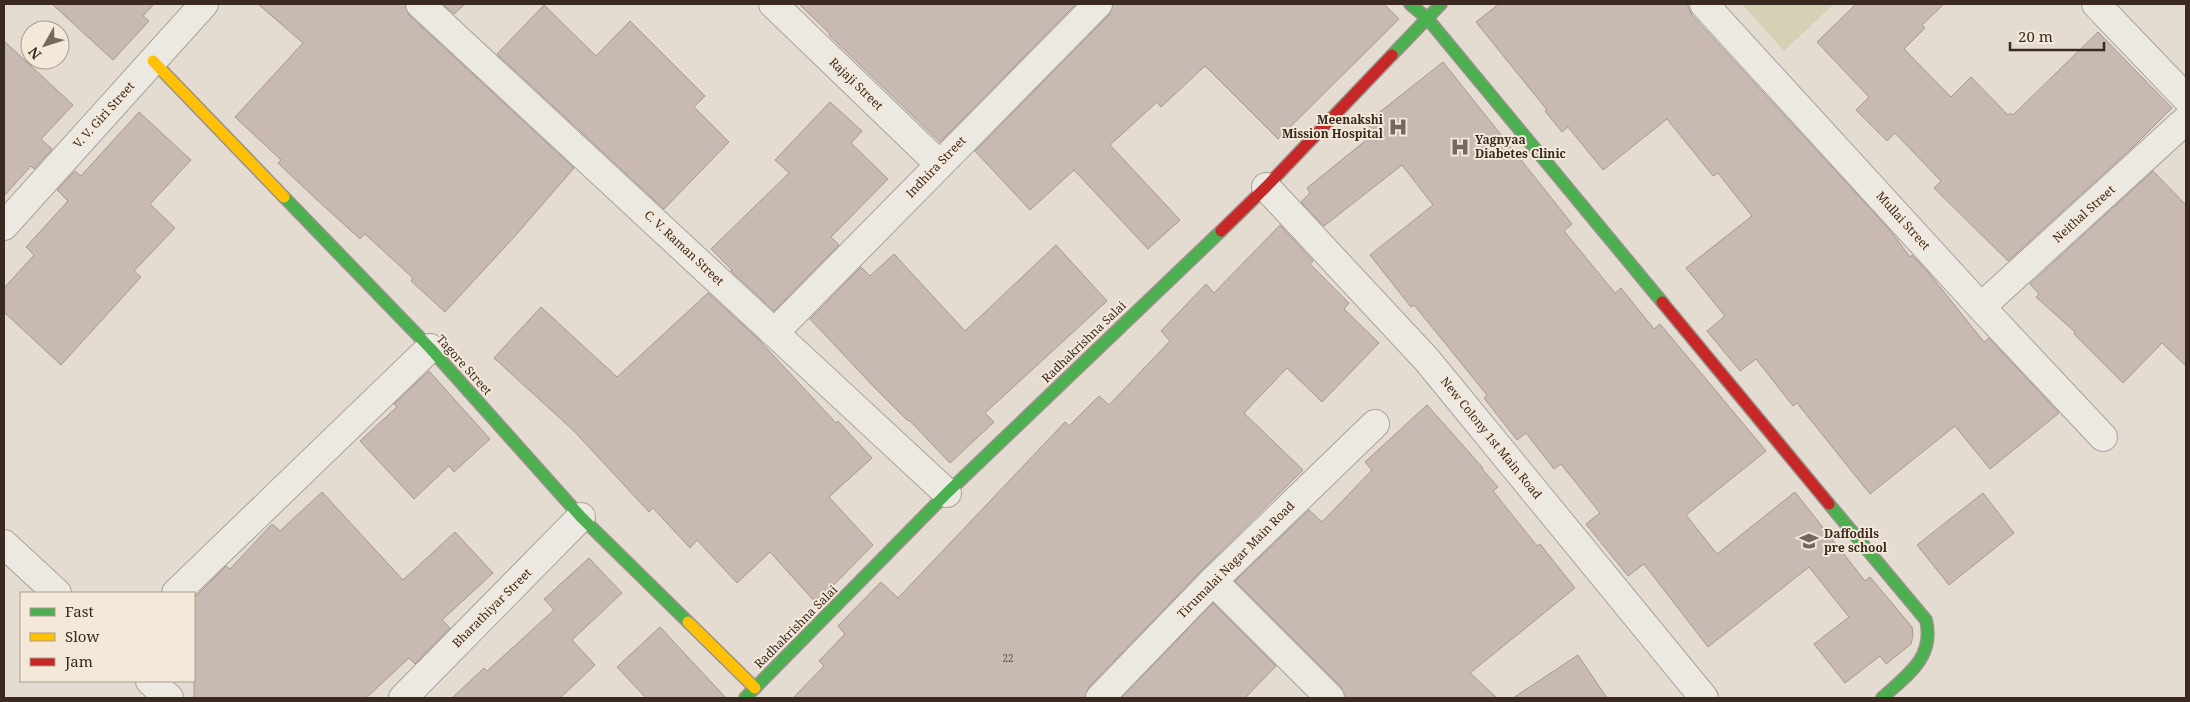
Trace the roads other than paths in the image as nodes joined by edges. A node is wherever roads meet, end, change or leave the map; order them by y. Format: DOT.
graph roads {
  1 [pos="204,4"];
  2 [pos="420,4"];
  3 [pos="773,4"];
  4 [pos="1098,4"];
  5 [pos="1410,4"];
  6 [pos="1441,4"];
  7 [pos="1704,4"];
  8 [pos="2096,4"];
  9 [pos="1427,18"];
  10 [pos="153,61"];
  11 [pos="2186,98"];
  12 [pos="2186,120"];
  13 [pos="939,164"];
  14 [pos="1266,187"];
  15 [pos="4,226"];
  16 [pos="1981,307"];
  17 [pos="775,332"];
  18 [pos="430,348"];
  19 [pos="1375,424"];
  20 [pos="2103,437"];
  21 [pos="946,494"];
  22 [pos="581,517"];
  23 [pos="4,544"];
  24 [pos="1213,581"];
  25 [pos="56,592"];
  26 [pos="177,592"];
  27 [pos="151,682"];
  28 [pos="752,694"];
  29 [pos="169,698"];
  30 [pos="403,698"];
  31 [pos="1100,698"];
  32 [pos="1330,698"];
  33 [pos="1704,698"];
  34 [pos="1882,698"];
  1 -- 10 [label="street, V. V. Giri Street"];
  2 -- 17 [label="street, C. V. Raman Street"];
  3 -- 13 [label="street, Rajaji Street"];
  4 -- 13 [label="street, Indhira Street"];
  5 -- 9 [label="street"];
  6 -- 9 [label="street, Radhakrishna Salai"];
  7 -- 16 [label="street, Mullai Street"];
  8 -- 11 [label="street"];
  9 -- 14 [label="street, Radhakrishna Salai"];
  9 -- 34 [label="street"];
  10 -- 15 [label="street, V. V. Giri Street"];
  10 -- 18 [label="street, Tagore Street"];
  12 -- 16 [label="street, Neithal Street"];
  13 -- 17 [label="street, Indhira Street"];
  14 -- 21 [label="street, Radhakrishna Salai"];
  14 -- 33 [label="street, New Colony 1st Main Road"];
  16 -- 20 [label="street, Mullai Street"];
  17 -- 21 [label="street, C. V. Raman Street"];
  18 -- 22 [label="street, Tagore Street"];
  18 -- 26 [label="street"];
  19 -- 24 [label="street, Tirumalai Nagar Main Road"];
  21 -- 28 [label="street, Radhakrishna Salai"];
  22 -- 28 [label="street, Tagore Street"];
  22 -- 30 [label="street, Bharathiyar Street"];
  23 -- 25 [label="street"];
  24 -- 31 [label="street, Tirumalai Nagar Main Road"];
  24 -- 32 [label="street"];
  27 -- 29 [label="street"];
}
